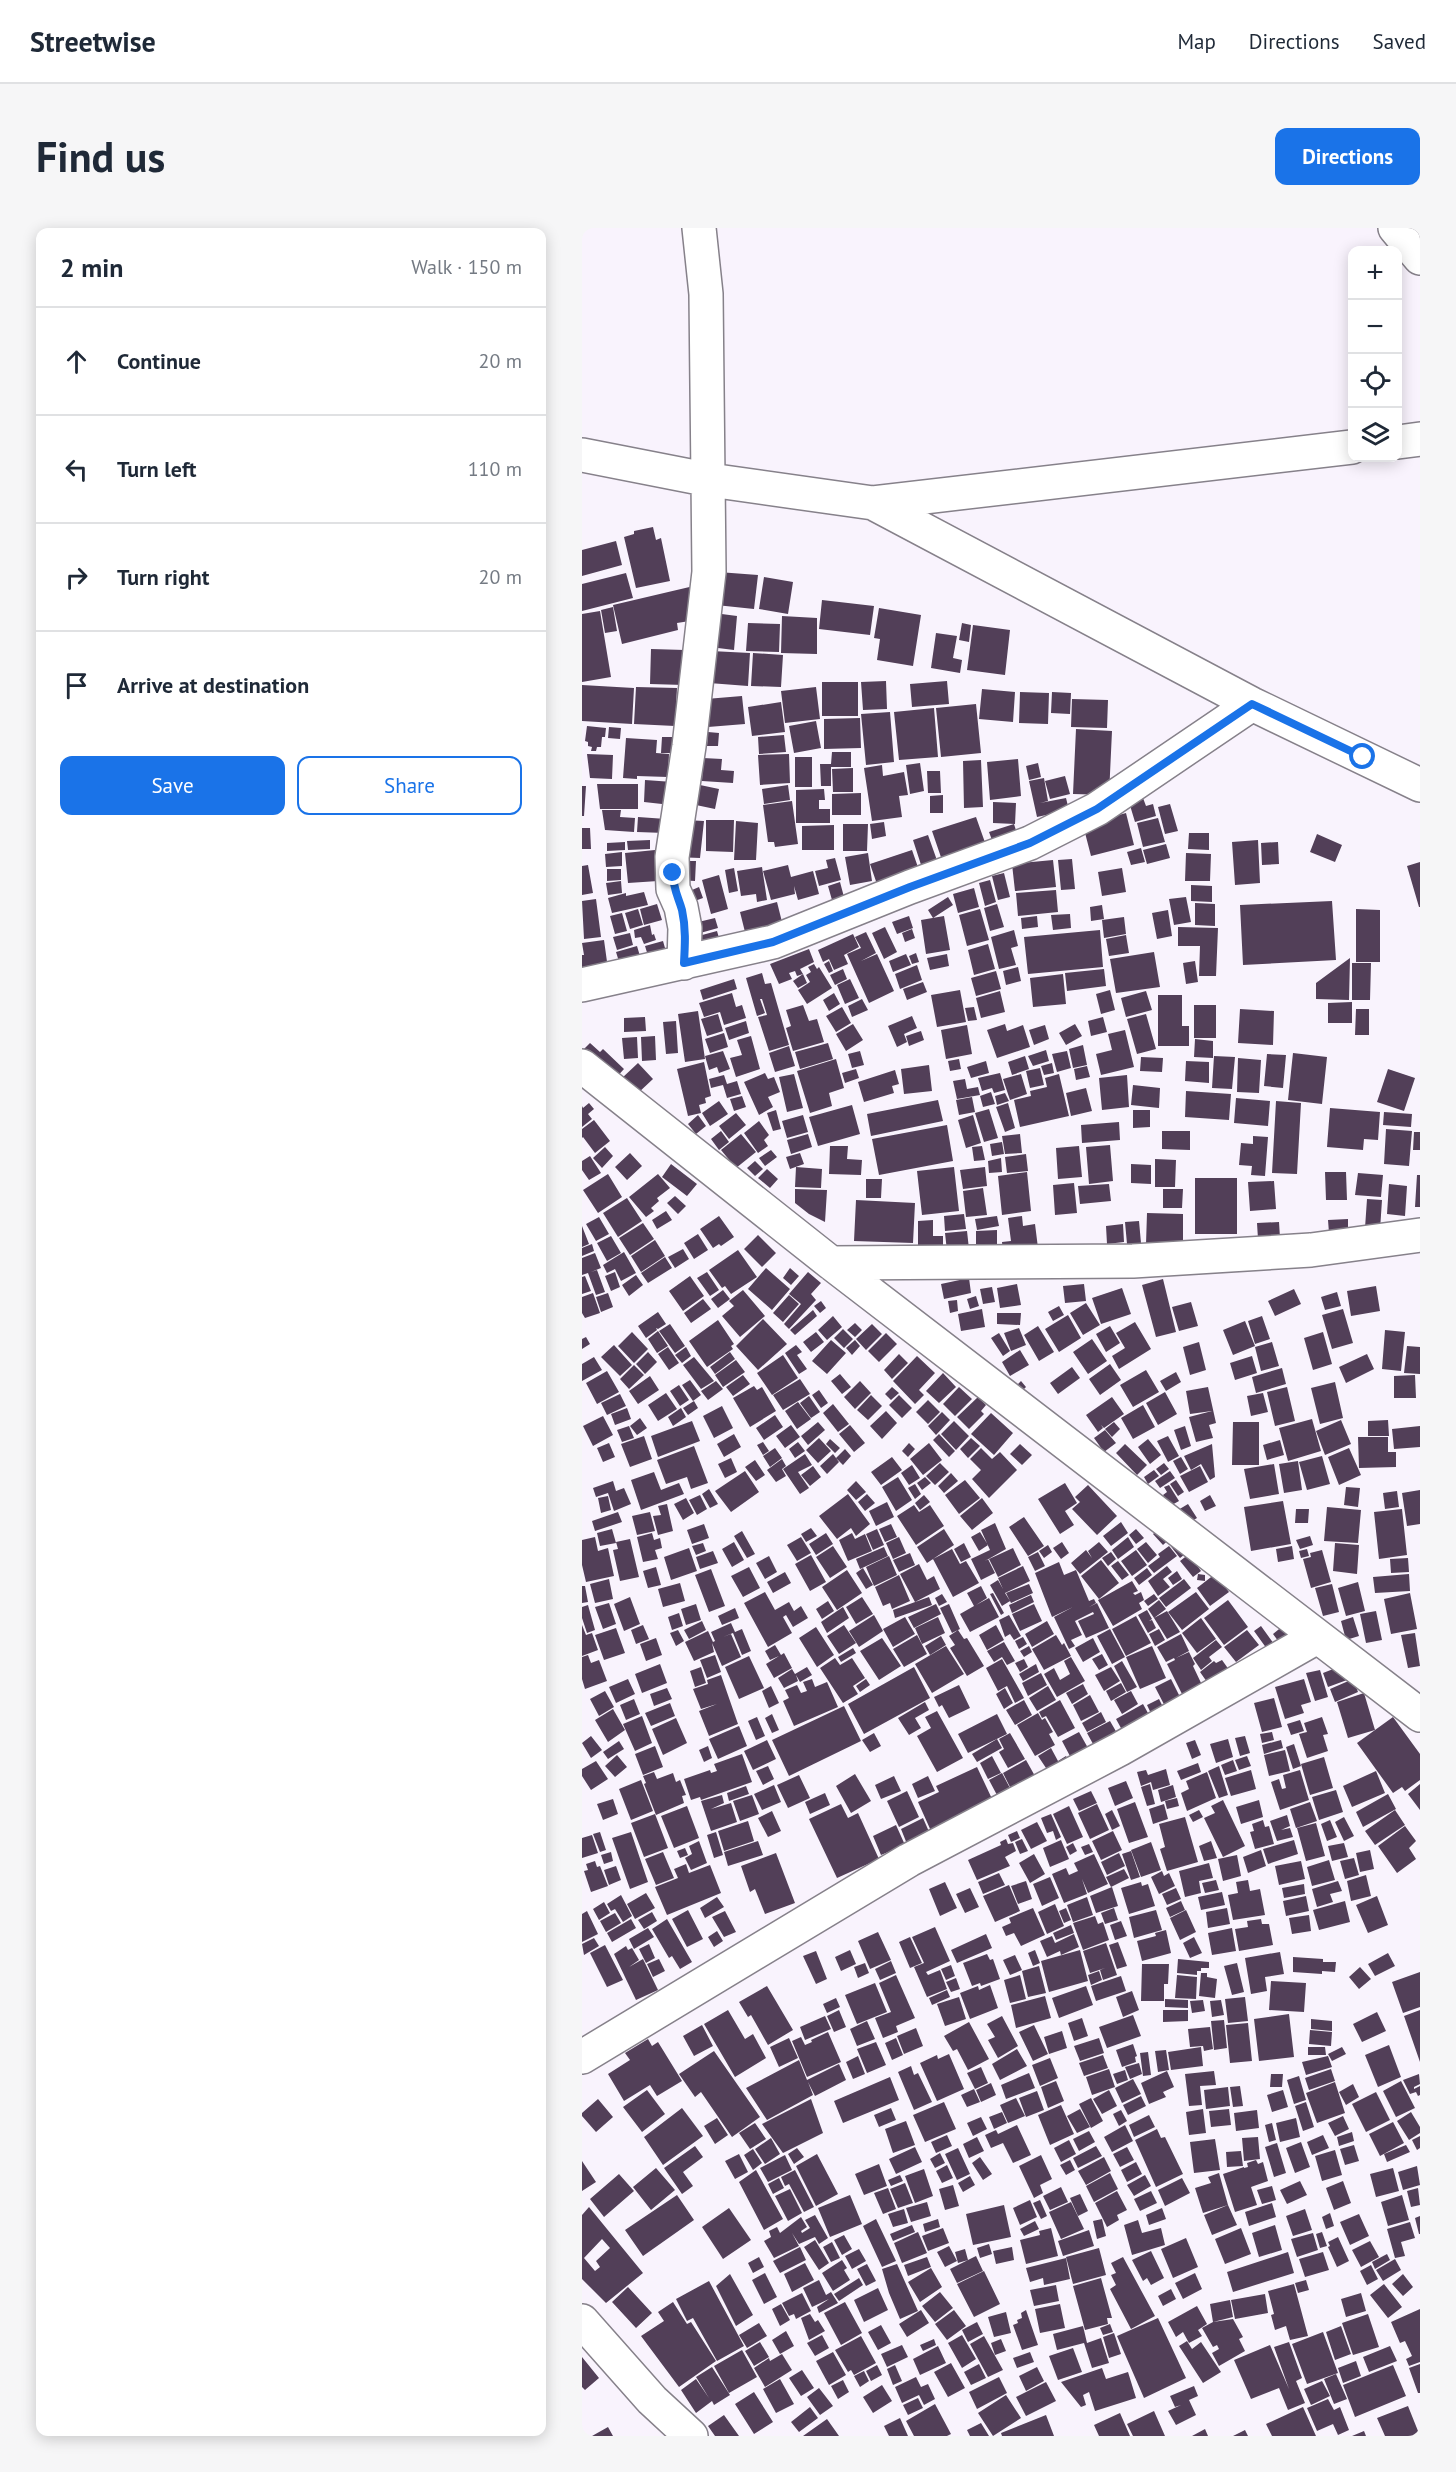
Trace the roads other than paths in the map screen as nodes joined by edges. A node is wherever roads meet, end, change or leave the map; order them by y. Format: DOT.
graph roads {
  1 [pos="699,228"];
  2 [pos="1395,228"];
  3 [pos="1420,258"];
  4 [pos="1420,440"];
  5 [pos="1402,442"];
  6 [pos="1348,448"];
  7 [pos="582,455"];
  8 [pos="710,480"];
  9 [pos="873,503"];
  10 [pos="1252,704"];
  11 [pos="1420,785"];
  12 [pos="684,963"];
  13 [pos="582,985"];
  14 [pos="582,1065"];
  15 [pos="1420,1235"];
  16 [pos="831,1263"];
  17 [pos="1317,1637"];
  18 [pos="1420,1716"];
  19 [pos="582,2057"];
  20 [pos="582,2321"];
  21 [pos="691,2436"];
  1 -- 8 [label="street"];
  2 -- 3 [label="street"];
  4 -- 5 [label="street"];
  6 -- 9 [label="street"];
  7 -- 8 [label="street"];
  8 -- 9 [label="street"];
  8 -- 12 [label="street"];
  9 -- 10 [label="street"];
  10 -- 11 [label="street"];
  10 -- 12 [label="street"];
  12 -- 13 [label="street"];
  14 -- 16 [label="street"];
  15 -- 16 [label="street"];
  16 -- 17 [label="street"];
  17 -- 18 [label="street"];
  17 -- 19 [label="street"];
  20 -- 21 [label="street"];
}
